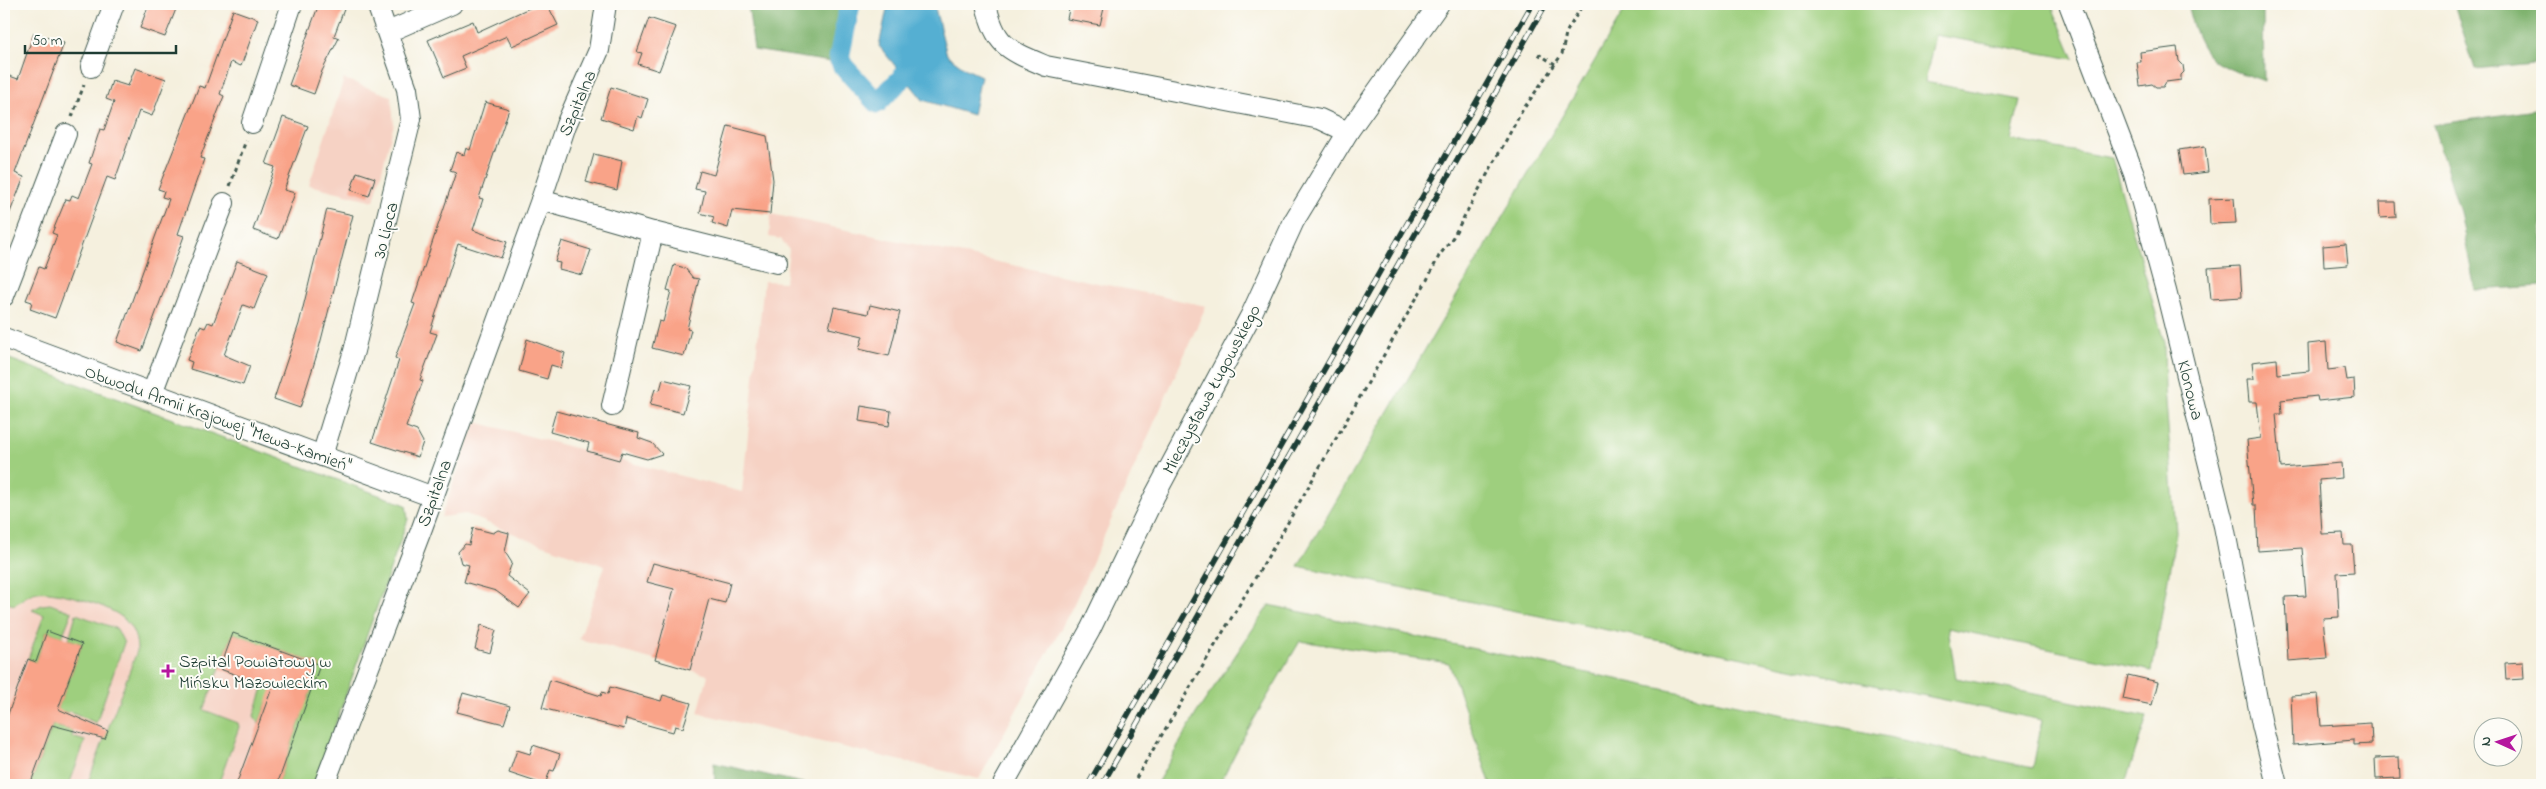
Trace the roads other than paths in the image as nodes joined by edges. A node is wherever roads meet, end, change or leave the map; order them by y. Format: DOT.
graph roads {
  1 [pos="114,4"];
  2 [pos="292,4"];
  3 [pos="377,4"];
  4 [pos="452,4"];
  5 [pos="606,4"];
  6 [pos="986,4"];
  7 [pos="1439,4"];
  8 [pos="2069,4"];
  9 [pos="388,32"];
  10 [pos="91,67"];
  11 [pos="252,124"];
  12 [pos="1348,132"];
  13 [pos="66,134"];
  14 [pos="541,200"];
  15 [pos="224,203"];
  16 [pos="653,232"];
  17 [pos="777,263"];
  18 [pos="4,296"];
  19 [pos="4,338"];
  20 [pos="152,393"];
  21 [pos="612,406"];
  22 [pos="322,456"];
  23 [pos="433,497"];
  24 [pos="324,785"];
  25 [pos="1003,785"];
  26 [pos="2277,785"];
  1 -- 10 [label="street"];
  2 -- 11 [label="street"];
  3 -- 9 [label="street, 30 Lipca"];
  4 -- 9 [label="street"];
  5 -- 14 [label="street, Szpitalna"];
  6 -- 12 [label="street"];
  7 -- 12 [label="street, Mieczysława Ługowskiego"];
  8 -- 26 [label="street, Klonowa"];
  9 -- 22 [label="street, 30 Lipca"];
  12 -- 25 [label="street, Mieczysława Ługowskiego"];
  13 -- 18 [label="street"];
  14 -- 16 [label="street"];
  14 -- 23 [label="street, Szpitalna"];
  15 -- 20 [label="street"];
  16 -- 17 [label="street"];
  16 -- 21 [label="street"];
  19 -- 20 [label="street, Obwodu Armii Krajowej \"Mewa-Kamień\""];
  20 -- 22 [label="street, Obwodu Armii Krajowej \"Mewa-Kamień\""];
  22 -- 23 [label="street, Obwodu Armii Krajowej \"Mewa-Kamień\""];
  23 -- 24 [label="street, Szpitalna"];
}
